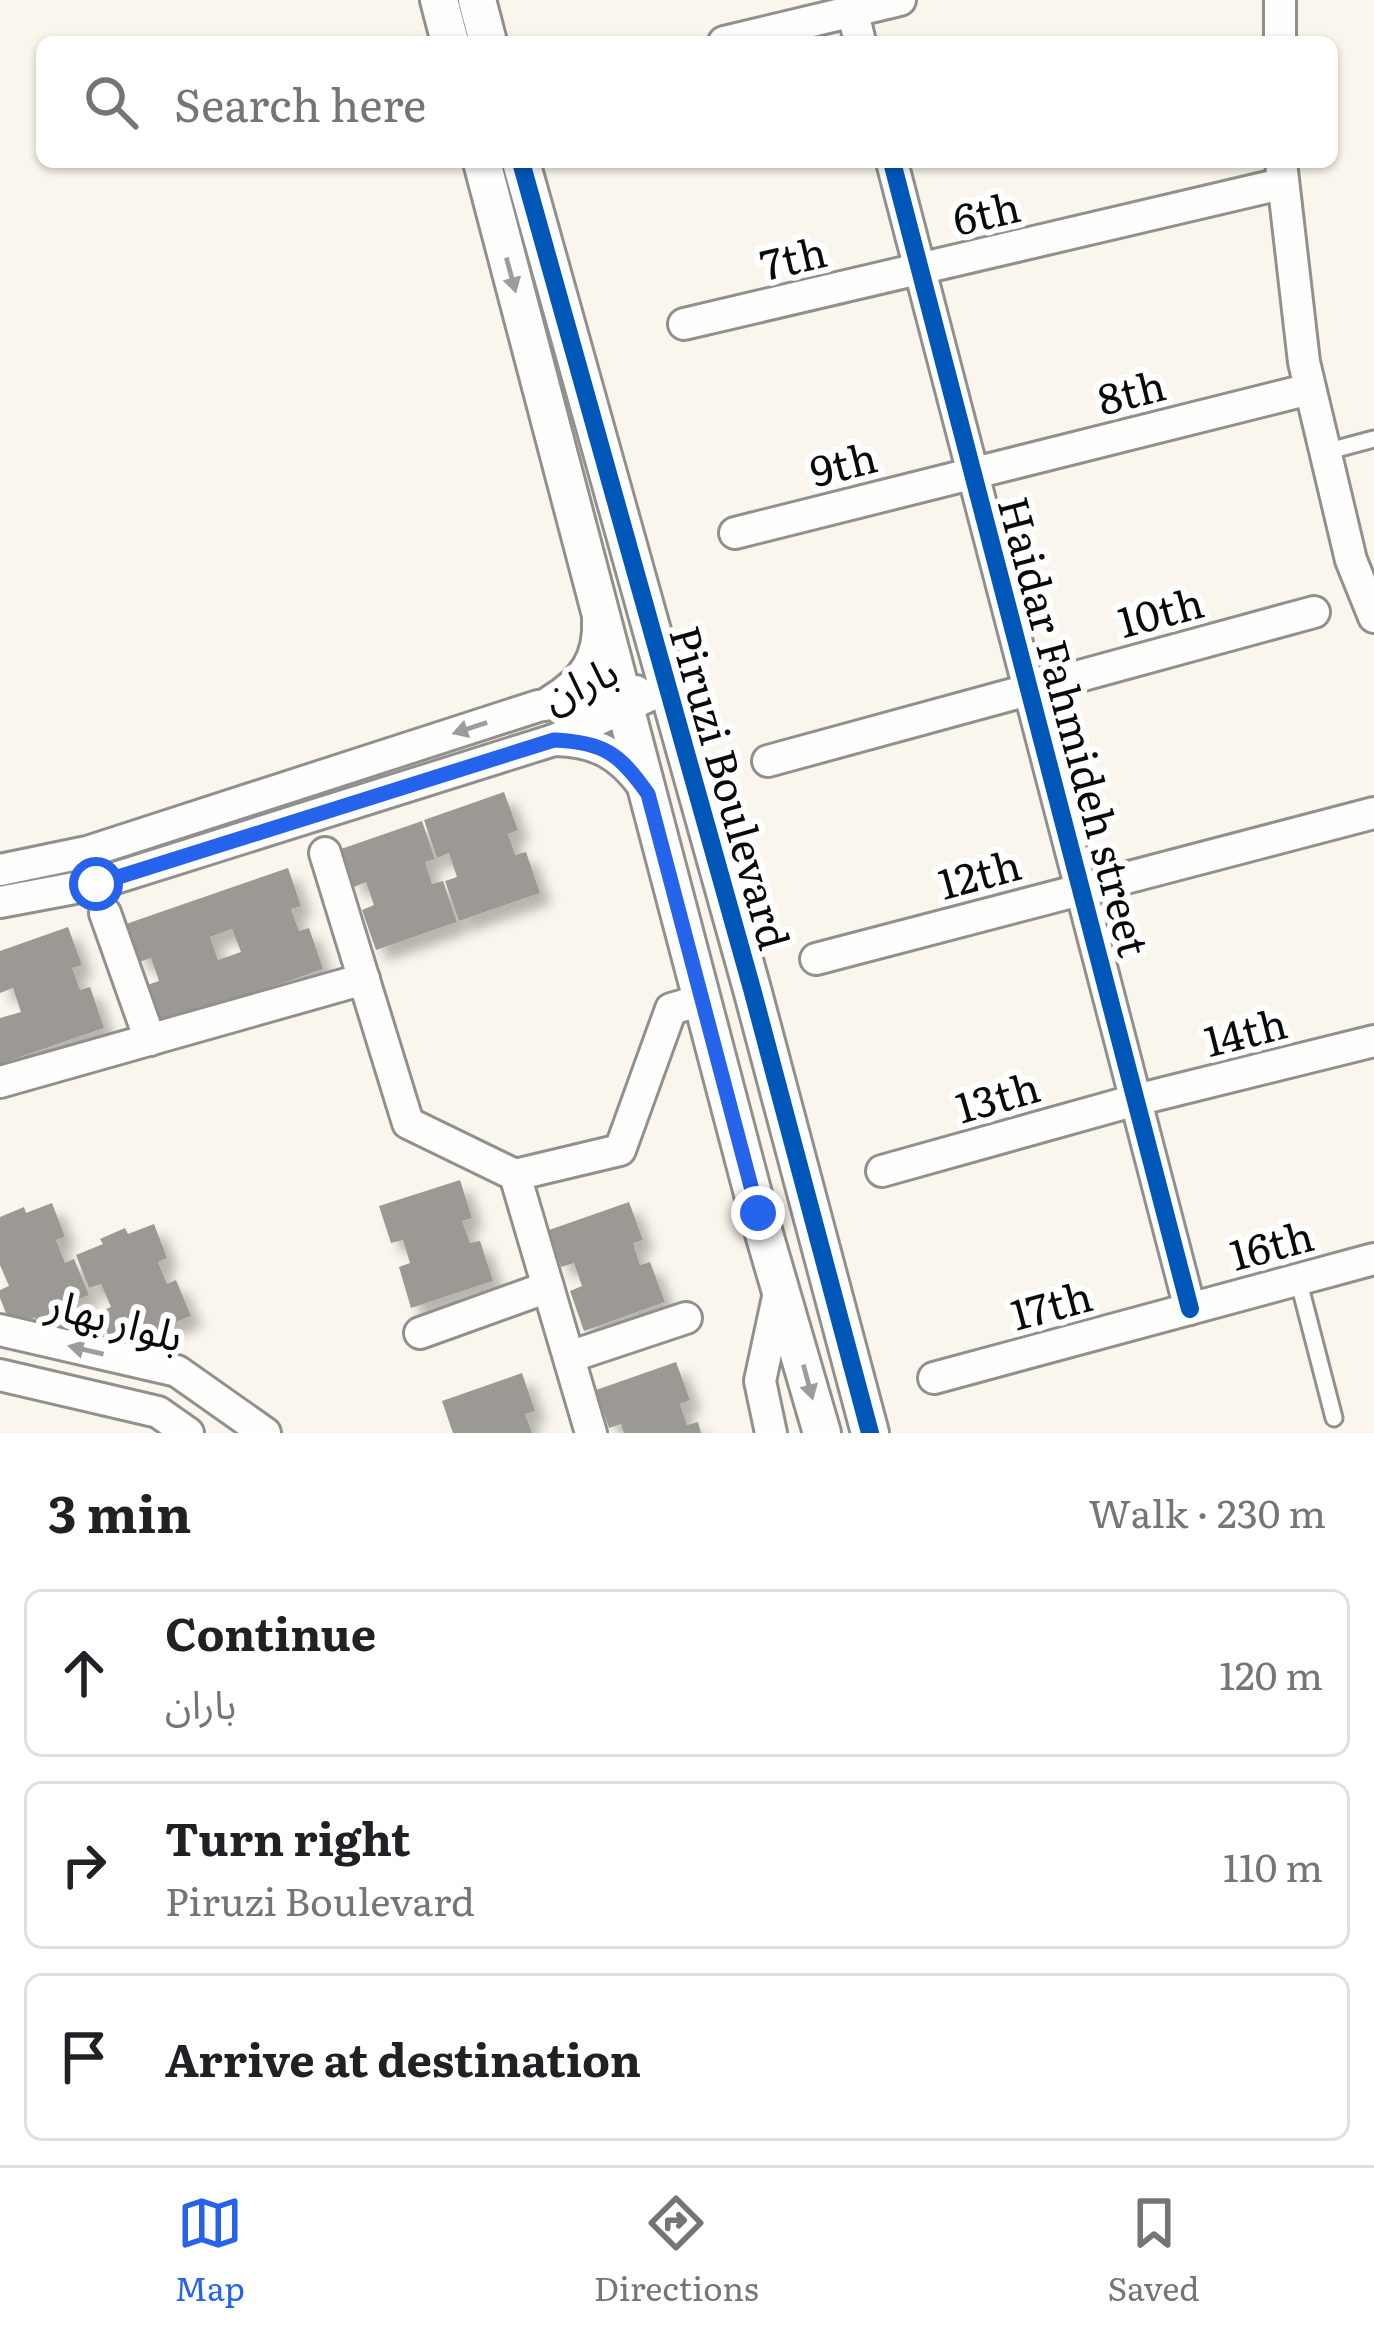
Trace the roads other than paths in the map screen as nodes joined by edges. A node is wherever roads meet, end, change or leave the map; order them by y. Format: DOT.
graph roads {
  1 [pos="439,0"];
  2 [pos="477,0"];
  3 [pos="900,0"];
  4 [pos="1280,0"];
  5 [pos="851,6"];
  6 [pos="448,36"];
  7 [pos="486,36"];
  8 [pos="745,36"];
  9 [pos="858,36"];
  10 [pos="1280,36"];
  11 [pos="484,168"];
  12 [pos="523,168"];
  13 [pos="894,168"];
  14 [pos="1281,173"];
  15 [pos="920,269"];
  16 [pos="684,324"];
  17 [pos="1310,389"];
  18 [pos="1374,440"];
  19 [pos="1325,452"];
  20 [pos="973,473"];
  21 [pos="735,533"];
  22 [pos="596,598"];
  23 [pos="1313,612"];
  24 [pos="1374,616"];
  25 [pos="666,688"];
  26 [pos="1029,689"];
  27 [pos="623,700"];
  28 [pos="546,704"];
  29 [pos="554,740"];
  30 [pos="768,761"];
  31 [pos="648,794"];
  32 [pos="1374,813"];
  33 [pos="325,853"];
  34 [pos="0,870"];
  35 [pos="1080,888"];
  36 [pos="0,902"];
  37 [pos="105,914"];
  38 [pos="816,959"];
  39 [pos="364,979"];
  40 [pos="702,1000"];
  41 [pos="151,1040"];
  42 [pos="1374,1041"];
  43 [pos="0,1082"];
  44 [pos="1136,1100"];
  45 [pos="882,1171"];
  46 [pos="515,1175"];
  47 [pos="1374,1259"];
  48 [pos="1298,1280"];
  49 [pos="781,1283"];
  50 [pos="548,1287"];
  51 [pos="1190,1309"];
  52 [pos="686,1318"];
  53 [pos="0,1330"];
  54 [pos="420,1333"];
  55 [pos="568,1357"];
  56 [pos="0,1376"];
  57 [pos="934,1378"];
  58 [pos="1334,1418"];
  59 [pos="188,1433"];
  60 [pos="265,1433"];
  61 [pos="591,1433"];
  62 [pos="771,1433"];
  63 [pos="822,1433"];
  64 [pos="870,1433"];
  1 -- 6 [label="street"];
  2 -- 7 [label="street"];
  3 -- 5 [label="street"];
  4 -- 10 [label="street"];
  5 -- 8 [label="street"];
  5 -- 9 [label="street"];
  11 -- 22 [label="street, Piruzi Boulevard, one-way"];
  12 -- 25 [label="street, Piruzi Boulevard"];
  13 -- 15 [label="street, Haidar Fahmideh street"];
  14 -- 15 [label="street, 6th"];
  14 -- 17 [label="street"];
  15 -- 16 [label="street, 7th"];
  15 -- 20 [label="street, Haidar Fahmideh street"];
  17 -- 19 [label="street"];
  17 -- 20 [label="street, 8th"];
  18 -- 19 [label="lane"];
  19 -- 24 [label="street"];
  20 -- 21 [label="street, 9th"];
  20 -- 26 [label="street, Haidar Fahmideh street"];
  22 -- 27 [label="street, Piruzi Boulevard"];
  22 -- 28 [label="street"];
  23 -- 26 [label="street, 10th"];
  25 -- 27 [label="street, باران"];
  25 -- 64 [label="street, Piruzi Boulevard"];
  26 -- 30 [label="street, 10th"];
  26 -- 35 [label="street, Haidar Fahmideh street"];
  27 -- 28 [label="street, باران"];
  27 -- 29 [label="street, باران"];
  27 -- 31 [label="street, Piruzi Boulevard"];
  28 -- 34 [label="street, باران, one-way"];
  29 -- 31 [label="street"];
  29 -- 36 [label="street, باران"];
  31 -- 40 [label="street, Piruzi Boulevard"];
  32 -- 35 [label="street, 12th"];
  33 -- 39 [label="street"];
  35 -- 38 [label="street, 12th"];
  35 -- 44 [label="street, Haidar Fahmideh street"];
  37 -- 41 [label="street"];
  39 -- 41 [label="street"];
  39 -- 46 [label="street"];
  40 -- 46 [label="street"];
  40 -- 49 [label="street, Piruzi Boulevard"];
  41 -- 43 [label="street"];
  42 -- 44 [label="street, 14th"];
  44 -- 45 [label="street, 13th"];
  44 -- 51 [label="street, Haidar Fahmideh street"];
  46 -- 50 [label="street"];
  47 -- 48 [label="street, 16th"];
  48 -- 51 [label="street, 16th"];
  48 -- 58 [label="lane"];
  49 -- 62 [label="street"];
  49 -- 63 [label="street, Piruzi Boulevard, one-way"];
  50 -- 54 [label="street"];
  50 -- 55 [label="street"];
  51 -- 57 [label="street, 17th"];
  52 -- 55 [label="street"];
  60 -- 53 [label="street, بلوار بهار, one-way"];
  55 -- 61 [label="street"];
  56 -- 59 [label="street, بلوار بهار"];
}
